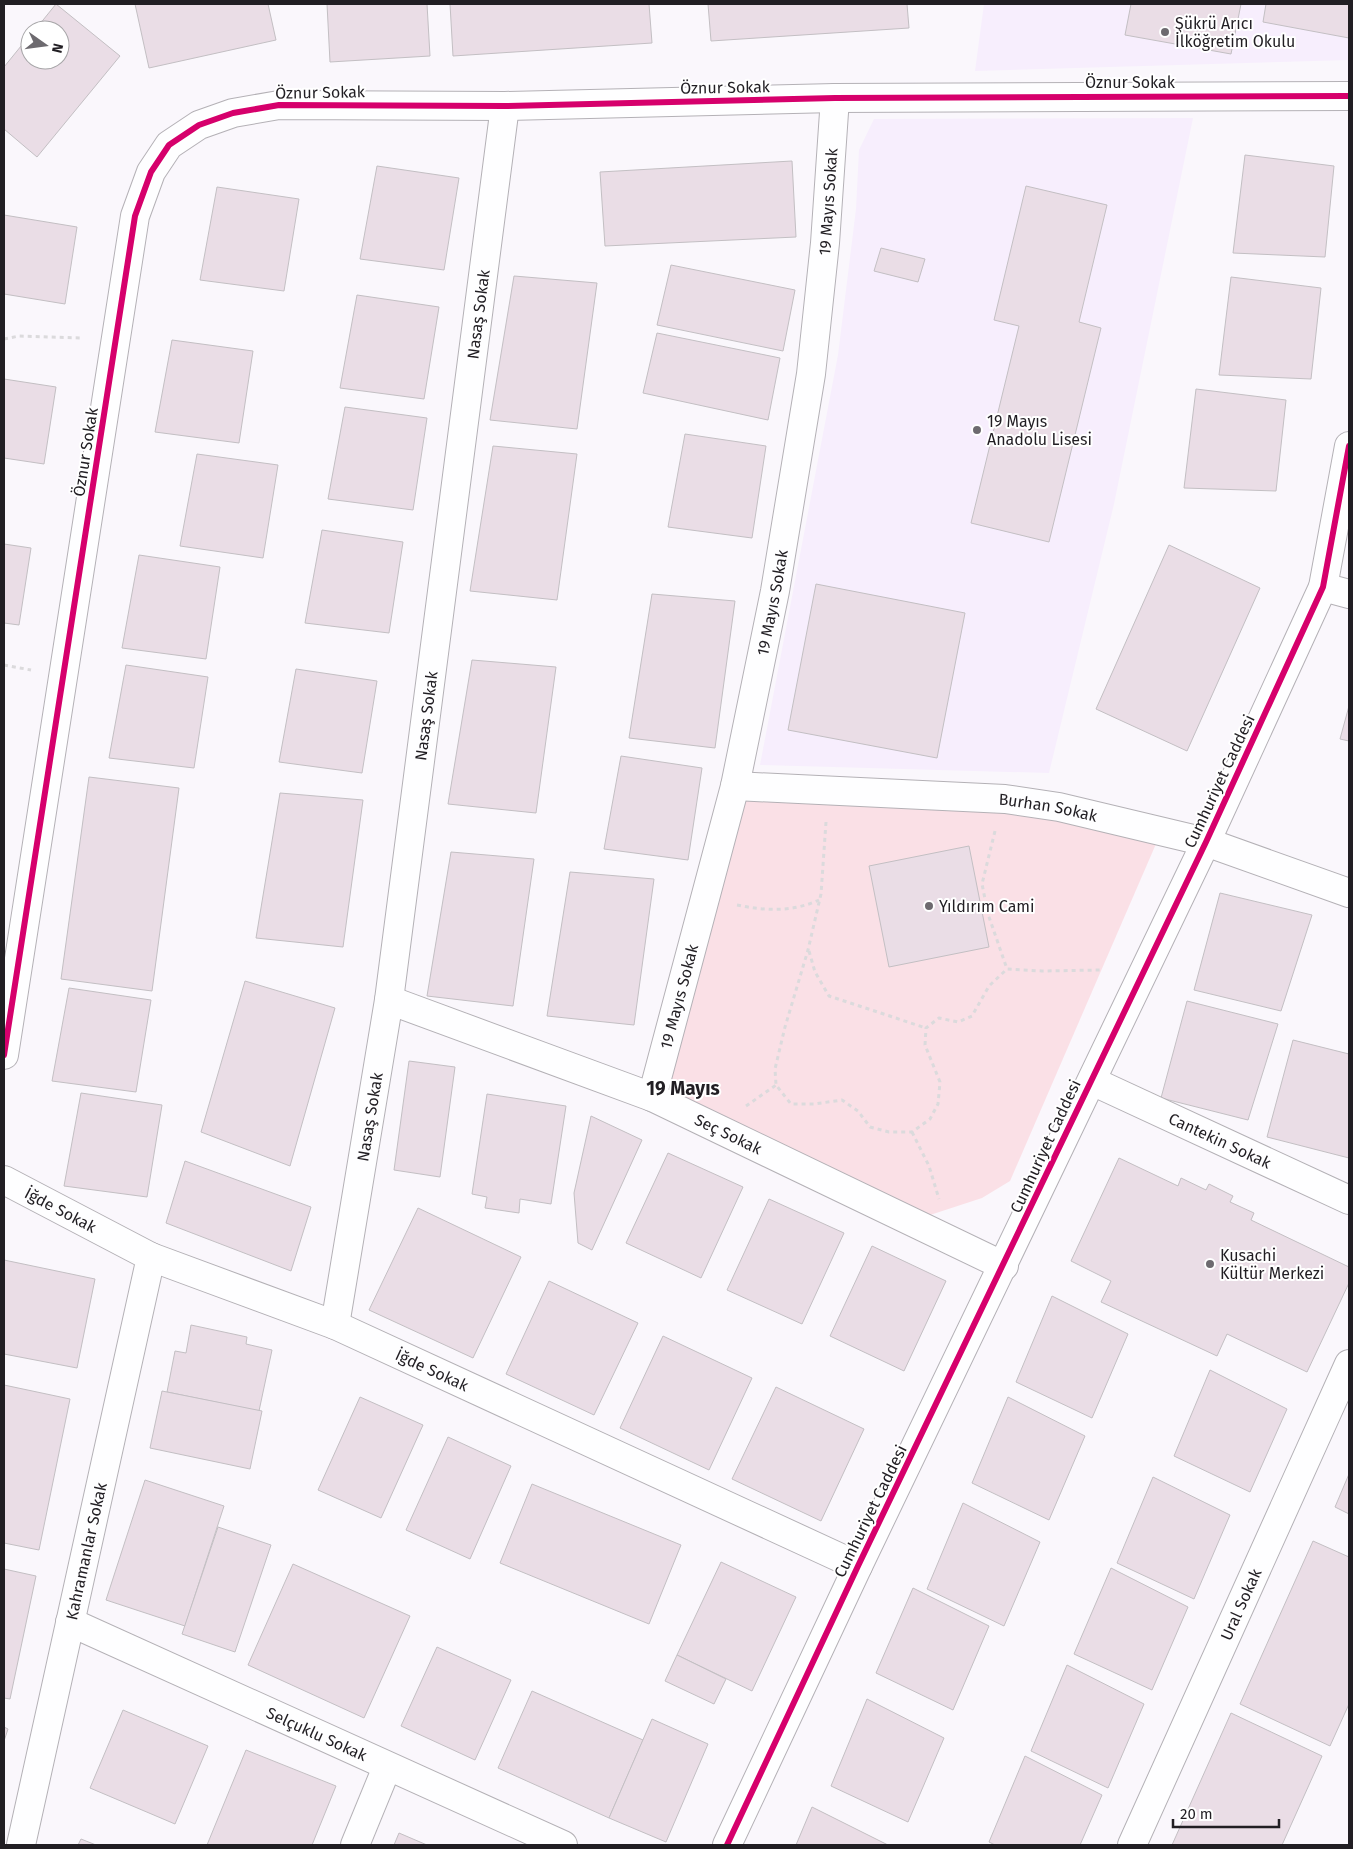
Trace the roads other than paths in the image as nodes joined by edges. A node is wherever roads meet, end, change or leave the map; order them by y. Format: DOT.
graph roads {
  1 [pos="1349,96"];
  2 [pos="835,98"];
  3 [pos="504,106"];
  4 [pos="1349,446"];
  5 [pos="1323,587"];
  6 [pos="1349,594"];
  7 [pos="735,786"];
  8 [pos="1206,842"];
  9 [pos="1349,894"];
  10 [pos="389,1000"];
  11 [pos="4,1056"];
  12 [pos="1092,1081"];
  13 [pos="652,1097"];
  14 [pos="4,1180"];
  15 [pos="1349,1200"];
  16 [pos="151,1256"];
  17 [pos="1004,1266"];
  18 [pos="335,1325"];
  19 [pos="1349,1364"];
  20 [pos="858,1566"];
  21 [pos="70,1622"];
  22 [pos="387,1767"];
  23 [pos="21,1845"];
  24 [pos="355,1845"];
  25 [pos="563,1845"];
  26 [pos="727,1845"];
  27 [pos="1132,1845"];
  1 -- 2 [label="street, Öznur Sokak"];
  2 -- 3 [label="street, Öznur Sokak"];
  2 -- 7 [label="street, 19 Mayıs Sokak"];
  3 -- 10 [label="street, Nasaş Sokak"];
  3 -- 11 [label="street, Öznur Sokak"];
  4 -- 5 [label="street, Cumhuriyet Caddesi"];
  5 -- 6 [label="street"];
  5 -- 8 [label="street, Cumhuriyet Caddesi"];
  7 -- 8 [label="street, Burhan Sokak"];
  7 -- 13 [label="street, 19 Mayıs Sokak"];
  8 -- 9 [label="street, Burhan Sokak"];
  8 -- 12 [label="street, Cumhuriyet Caddesi"];
  10 -- 13 [label="street, Seç Sokak"];
  10 -- 18 [label="street, Nasaş Sokak"];
  12 -- 15 [label="street, Cantekin Sokak"];
  12 -- 17 [label="street, Cumhuriyet Caddesi"];
  13 -- 17 [label="street, Seç Sokak"];
  14 -- 16 [label="street, İğde Sokak"];
  16 -- 18 [label="street, İğde Sokak"];
  16 -- 21 [label="street, Kahramanlar Sokak"];
  17 -- 20 [label="street, Cumhuriyet Caddesi"];
  18 -- 20 [label="street, İğde Sokak"];
  19 -- 27 [label="street, Ural Sokak"];
  20 -- 26 [label="street, Cumhuriyet Caddesi"];
  21 -- 22 [label="street, Selçuklu Sokak"];
  21 -- 23 [label="street, Kahramanlar Sokak"];
  22 -- 24 [label="street"];
  22 -- 25 [label="street, Selçuklu Sokak"];
}
